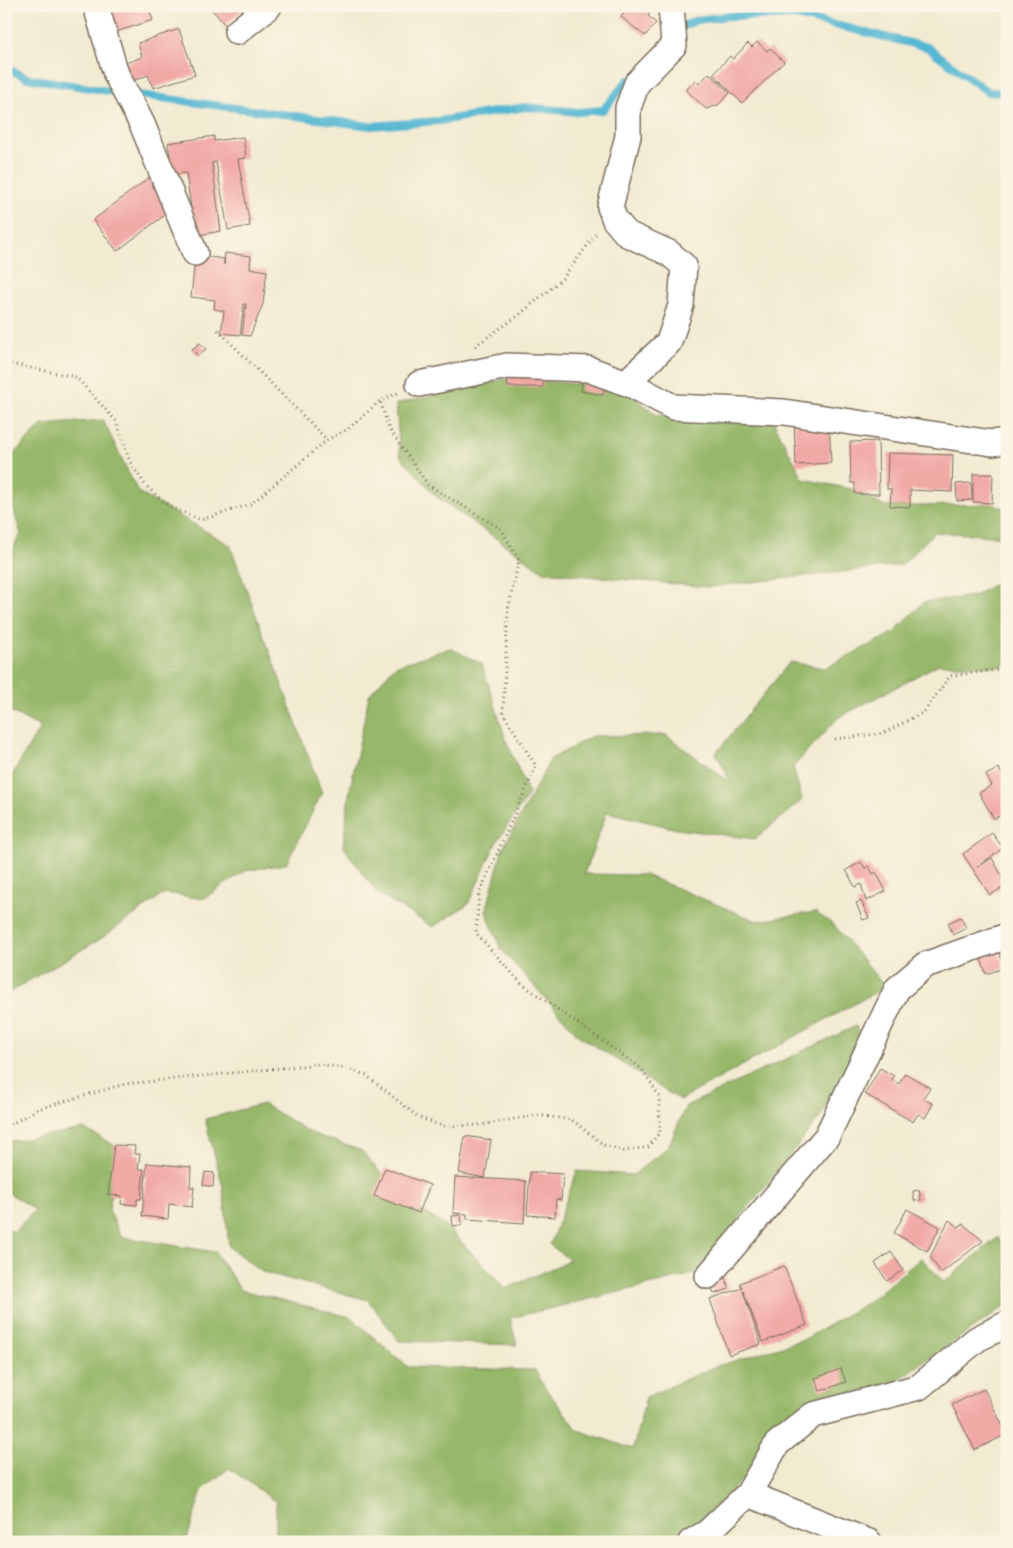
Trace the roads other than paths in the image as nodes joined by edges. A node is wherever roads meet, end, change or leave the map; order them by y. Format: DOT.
graph roads {
  1 [pos="96,6"];
  2 [pos="269,6"];
  3 [pos="671,6"];
  4 [pos="238,32"];
  5 [pos="195,253"];
  6 [pos="419,384"];
  7 [pos="632,385"];
  8 [pos="1007,440"];
  9 [pos="1007,936"];
  10 [pos="708,1276"];
  11 [pos="1007,1324"];
  12 [pos="748,1494"];
  13 [pos="691,1542"];
  14 [pos="869,1542"];
  1 -- 5 [label="street"];
  2 -- 4 [label="street"];
  3 -- 7 [label="street"];
  6 -- 7 [label="street"];
  7 -- 8 [label="street"];
  9 -- 10 [label="street"];
  11 -- 12 [label="street"];
  12 -- 13 [label="street"];
  12 -- 14 [label="street"];
}
